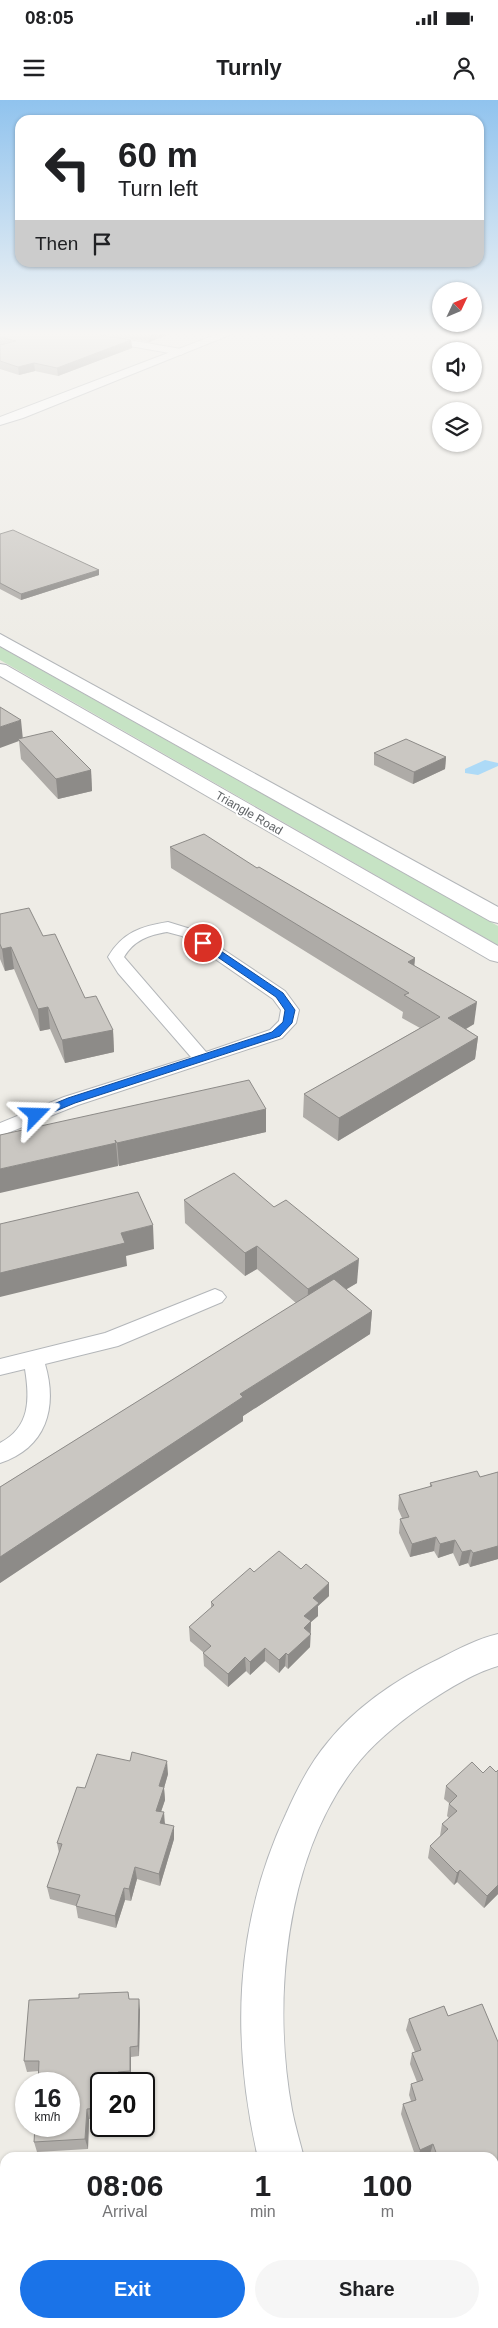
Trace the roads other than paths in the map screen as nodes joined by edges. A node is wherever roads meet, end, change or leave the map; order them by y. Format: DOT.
graph roads {
  1 [pos="0,639"];
  2 [pos="0,669"];
  3 [pos="498,916"];
  4 [pos="498,955"];
  5 [pos="203,1059"];
  6 [pos="0,1130"];
  7 [pos="215,1296"];
  8 [pos="33,1359"];
  9 [pos="0,1367"];
  10 [pos="0,1454"];
  11 [pos="498,1650"];
  12 [pos="279,2152"];
  1 -- 3 [label="street"];
  2 -- 4 [label="street, Triangle Road"];
  5 -- 5 [label="lane"];
  5 -- 6 [label="lane"];
  7 -- 8 [label="lane"];
  8 -- 9 [label="lane"];
  8 -- 10 [label="lane"];
  11 -- 12 [label="street"];
}
